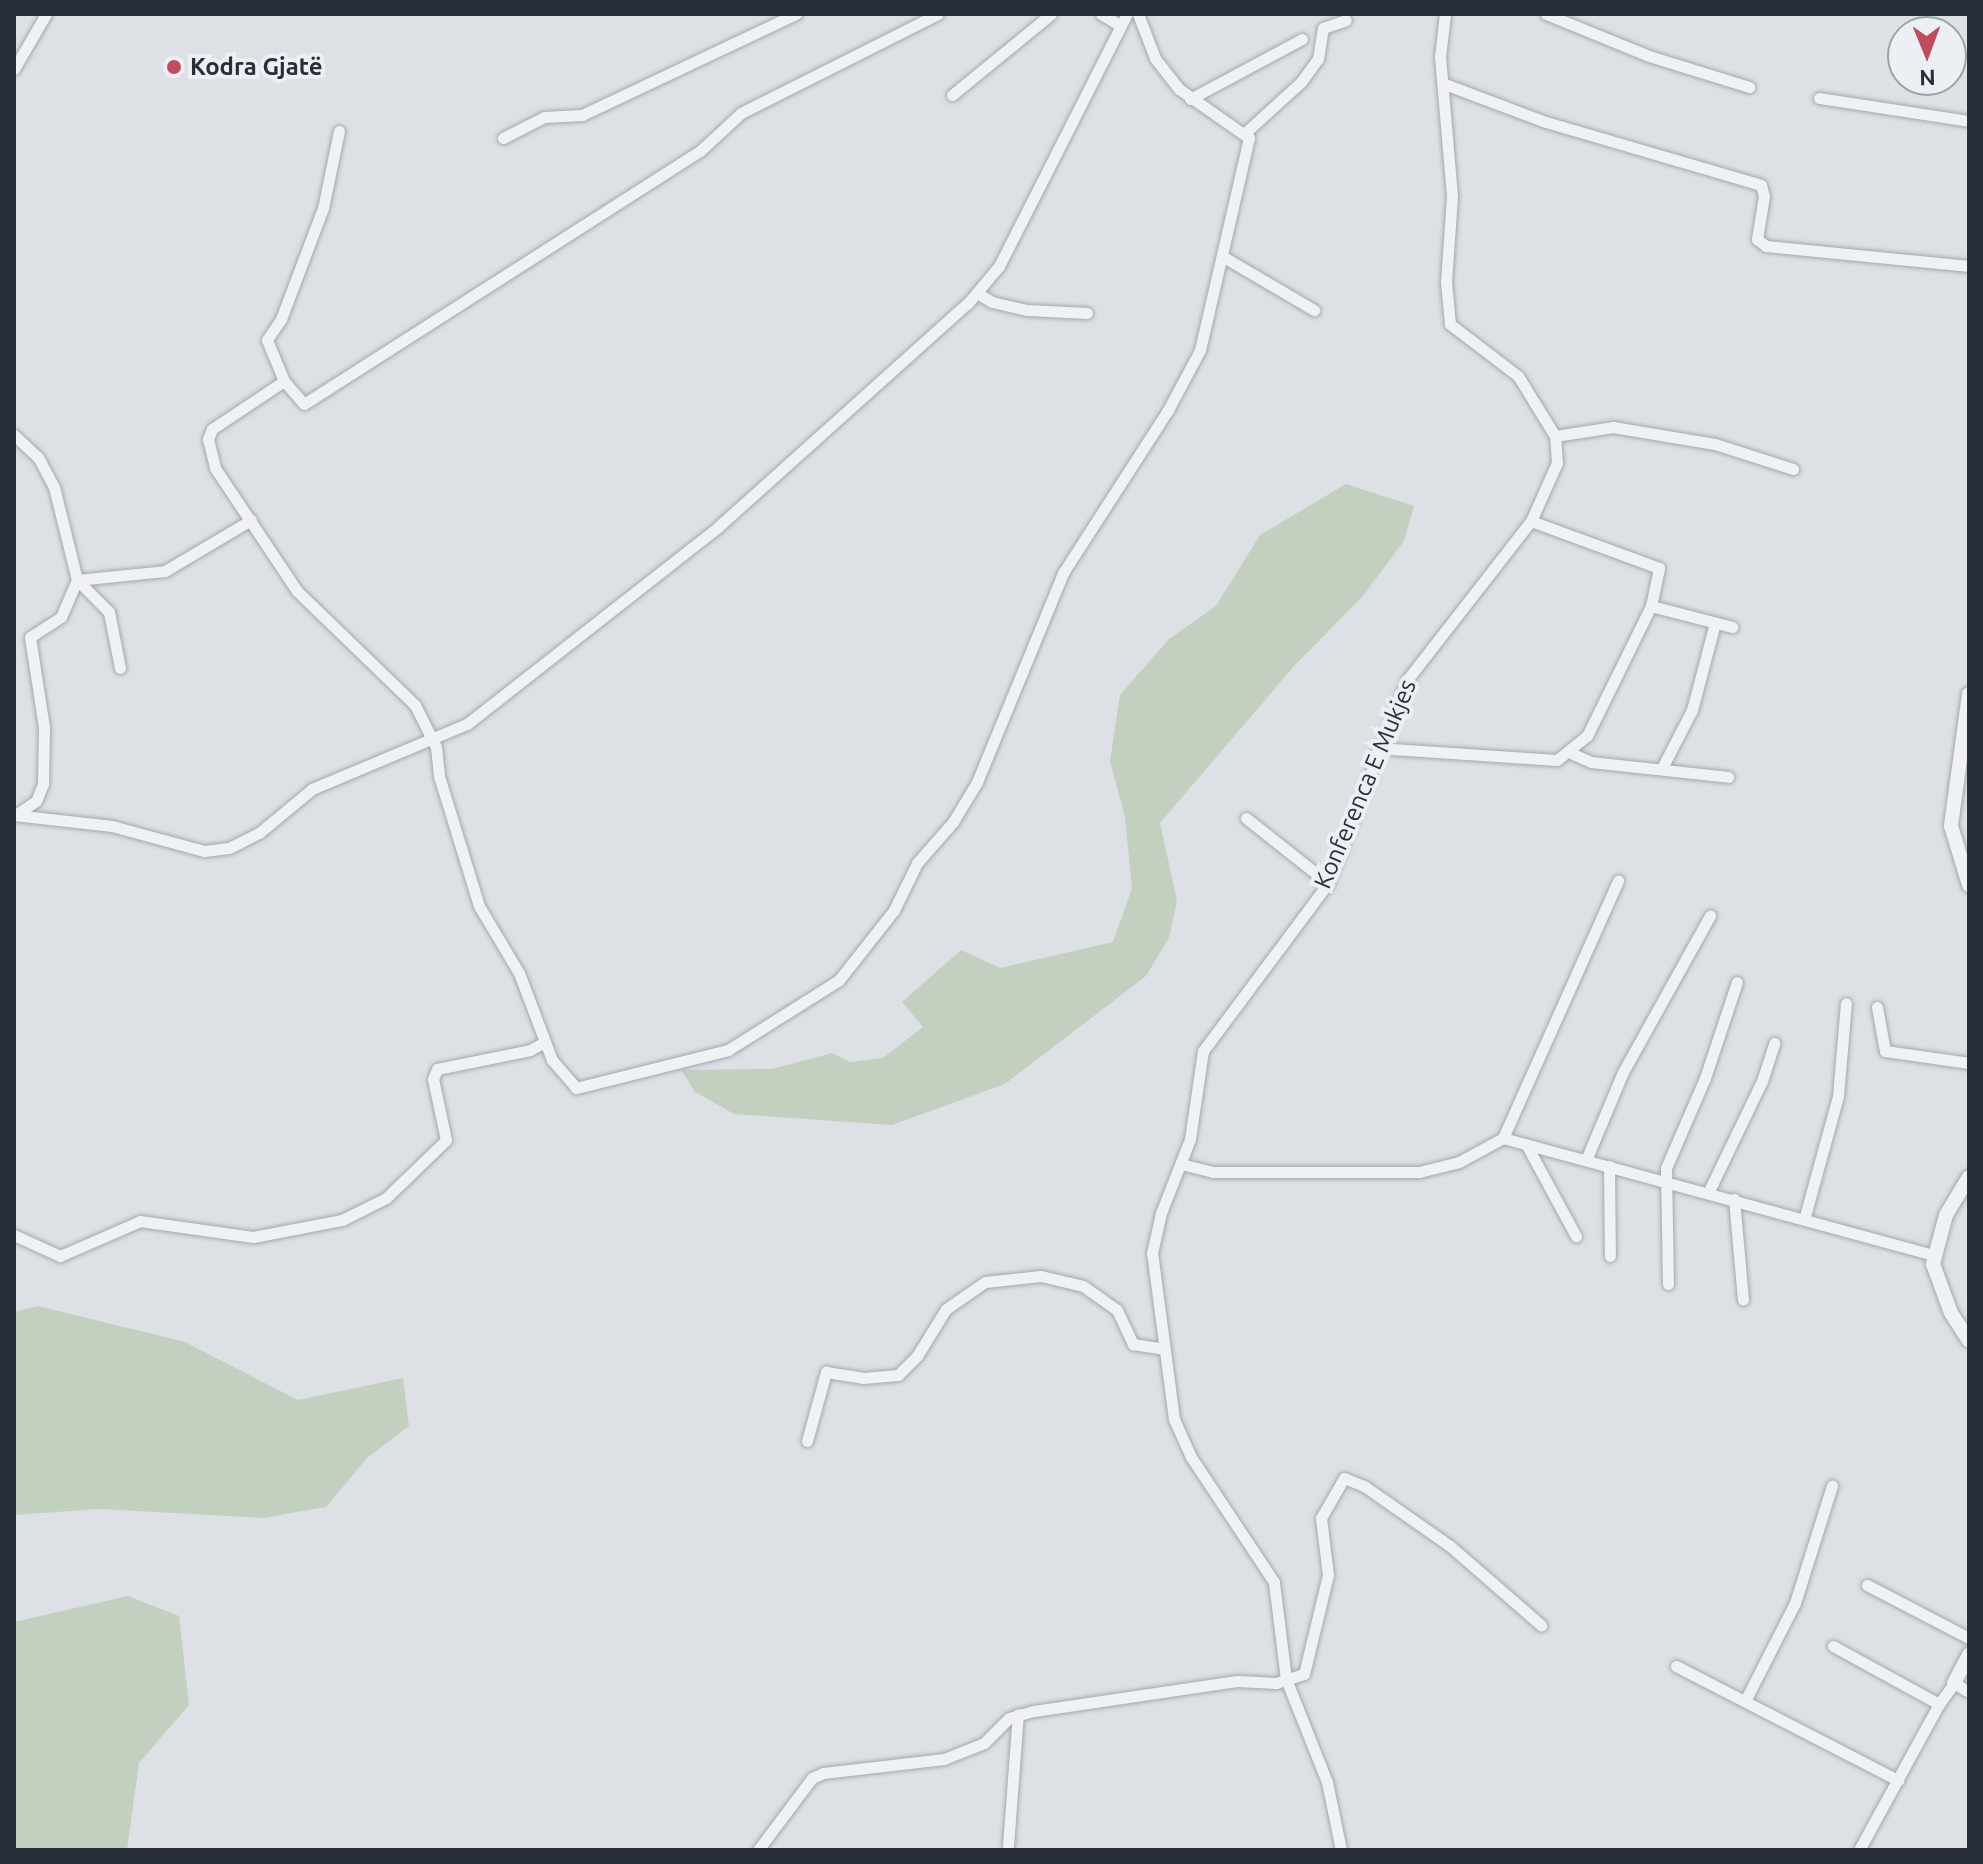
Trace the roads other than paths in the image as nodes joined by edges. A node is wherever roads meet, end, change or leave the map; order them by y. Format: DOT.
graph roads {
  1 [pos="46,14"];
  2 [pos="796,14"];
  3 [pos="938,14"];
  4 [pos="1051,14"];
  5 [pos="1101,14"];
  6 [pos="1127,14"];
  7 [pos="1138,14"];
  8 [pos="1445,14"];
  9 [pos="1546,14"];
  10 [pos="1346,20"];
  11 [pos="1119,25"];
  12 [pos="1302,39"];
  13 [pos="14,69"];
  14 [pos="1442,83"];
  15 [pos="1749,87"];
  16 [pos="952,95"];
  17 [pos="1819,98"];
  18 [pos="1190,99"];
  19 [pos="1969,121"];
  20 [pos="339,131"];
  21 [pos="1246,132"];
  22 [pos="503,138"];
  23 [pos="1222,256"];
  24 [pos="1969,266"];
  25 [pos="977,293"];
  26 [pos="1314,310"];
  27 [pos="1087,313"];
  28 [pos="284,381"];
  29 [pos="14,435"];
  30 [pos="1555,436"];
  31 [pos="1793,469"];
  32 [pos="251,520"];
  33 [pos="1531,521"];
  34 [pos="77,580"];
  35 [pos="1651,606"];
  36 [pos="1715,623"];
  37 [pos="1732,627"];
  38 [pos="120,668"];
  39 [pos="1969,694"];
  40 [pos="433,740"];
  41 [pos="1377,748"];
  42 [pos="1571,753"];
  43 [pos="1662,768"];
  44 [pos="1728,777"];
  45 [pos="15,815"];
  46 [pos="1246,818"];
  47 [pos="1618,881"];
  48 [pos="1328,883"];
  49 [pos="1969,885"];
  50 [pos="1710,916"];
  51 [pos="1737,982"];
  52 [pos="1846,1003"];
  53 [pos="1877,1007"];
  54 [pos="543,1043"];
  55 [pos="1774,1043"];
  56 [pos="1969,1063"];
  57 [pos="1503,1138"];
  58 [pos="1526,1144"];
  59 [pos="1586,1160"];
  60 [pos="1181,1164"];
  61 [pos="1609,1166"];
  62 [pos="1969,1177"];
  63 [pos="1664,1181"];
  64 [pos="1708,1193"];
  65 [pos="1734,1199"];
  66 [pos="1805,1216"];
  67 [pos="14,1235"];
  68 [pos="1576,1236"];
  69 [pos="1934,1255"];
  70 [pos="1610,1256"];
  71 [pos="1668,1284"];
  72 [pos="1743,1300"];
  73 [pos="1969,1341"];
  74 [pos="1165,1349"];
  75 [pos="807,1441"];
  76 [pos="1832,1486"];
  77 [pos="1867,1585"];
  78 [pos="1541,1625"];
  79 [pos="1969,1638"];
  80 [pos="1833,1646"];
  81 [pos="1969,1655"];
  82 [pos="1676,1666"];
  83 [pos="1286,1679"];
  84 [pos="1954,1683"];
  85 [pos="1969,1692"];
  86 [pos="1745,1701"];
  87 [pos="1939,1704"];
  88 [pos="1018,1714"];
  89 [pos="1898,1780"];
  90 [pos="1008,1846"];
  91 [pos="758,1850"];
  92 [pos="1341,1850"];
  93 [pos="1859,1850"];
  1 -- 13 [label="street"];
  2 -- 22 [label="street"];
  3 -- 28 [label="street"];
  4 -- 16 [label="street"];
  5 -- 11 [label="street"];
  6 -- 11 [label="street"];
  7 -- 18 [label="street"];
  8 -- 14 [label="street"];
  9 -- 15 [label="street"];
  10 -- 21 [label="street"];
  11 -- 25 [label="street"];
  12 -- 18 [label="street"];
  14 -- 24 [label="street"];
  14 -- 30 [label="street"];
  17 -- 19 [label="street"];
  18 -- 21 [label="street"];
  20 -- 28 [label="street"];
  21 -- 23 [label="street"];
  23 -- 26 [label="street"];
  23 -- 54 [label="street"];
  25 -- 27 [label="street"];
  25 -- 40 [label="street"];
  28 -- 32 [label="street"];
  29 -- 34 [label="street"];
  30 -- 31 [label="street"];
  30 -- 33 [label="street, Konferenca E Mukjes"];
  32 -- 34 [label="street"];
  32 -- 40 [label="street"];
  33 -- 35 [label="street"];
  33 -- 41 [label="street, Konferenca E Mukjes"];
  34 -- 38 [label="street"];
  34 -- 45 [label="street"];
  35 -- 36 [label="street"];
  35 -- 42 [label="street"];
  36 -- 37 [label="street"];
  36 -- 43 [label="street"];
  39 -- 49 [label="street"];
  40 -- 45 [label="street"];
  40 -- 54 [label="street"];
  41 -- 42 [label="street"];
  41 -- 48 [label="street, Konferenca E Mukjes"];
  42 -- 43 [label="street"];
  43 -- 44 [label="street"];
  46 -- 48 [label="street"];
  47 -- 57 [label="street"];
  48 -- 60 [label="street, Konferenca E Mukjes"];
  50 -- 59 [label="street"];
  51 -- 63 [label="street"];
  52 -- 66 [label="street"];
  53 -- 56 [label="street"];
  54 -- 67 [label="street"];
  55 -- 64 [label="street"];
  57 -- 58 [label="street"];
  57 -- 60 [label="street"];
  58 -- 59 [label="street"];
  58 -- 68 [label="street"];
  59 -- 61 [label="street"];
  60 -- 74 [label="street, Konferenca E Mukjes"];
  61 -- 63 [label="street"];
  61 -- 70 [label="street"];
  62 -- 69 [label="street"];
  63 -- 64 [label="street"];
  63 -- 71 [label="street"];
  64 -- 65 [label="street"];
  65 -- 66 [label="street"];
  65 -- 72 [label="street"];
  66 -- 69 [label="street"];
  69 -- 73 [label="street"];
  74 -- 75 [label="street"];
  74 -- 83 [label="street, Konferenca E Mukjes"];
  76 -- 86 [label="street"];
  77 -- 79 [label="street"];
  78 -- 83 [label="street"];
  80 -- 87 [label="street"];
  81 -- 84 [label="street"];
  82 -- 86 [label="street"];
  83 -- 88 [label="street"];
  83 -- 92 [label="street, Konferenca E Mukjes"];
  84 -- 85 [label="street"];
  84 -- 87 [label="street"];
  86 -- 89 [label="street"];
  87 -- 89 [label="street"];
  88 -- 90 [label="street"];
  88 -- 91 [label="street"];
  89 -- 93 [label="street"];
}
